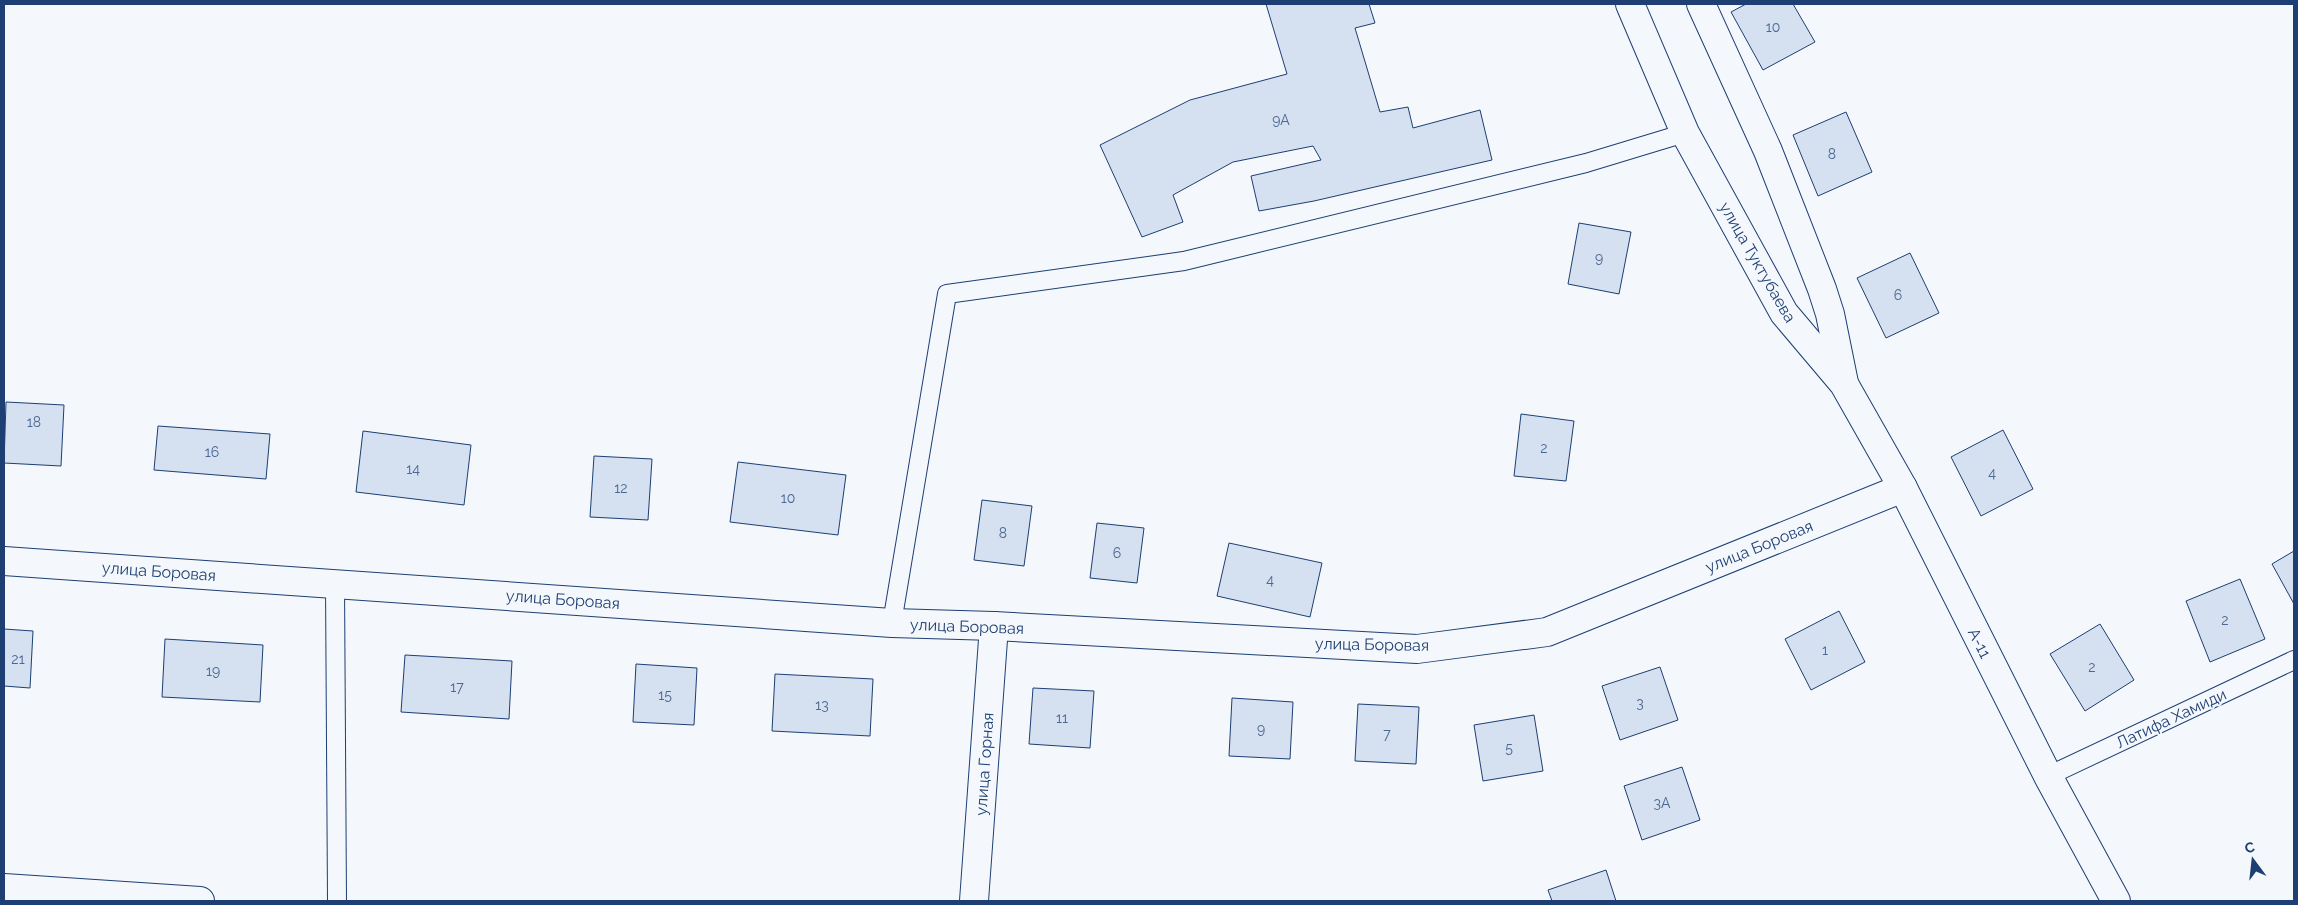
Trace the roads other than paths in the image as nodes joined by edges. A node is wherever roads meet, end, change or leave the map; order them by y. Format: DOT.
graph roads {
  1 [pos="1630,4"];
  2 [pos="1701,4"];
  3 [pos="1685,133"];
  4 [pos="1844,384"];
  5 [pos="1904,488"];
  6 [pos="4,561"];
  7 [pos="335,583"];
  8 [pos="892,623"];
  9 [pos="994,626"];
  10 [pos="2294,660"];
  11 [pos="2048,776"];
  12 [pos="4,888"];
  13 [pos="200,901"];
  14 [pos="336,901"];
  15 [pos="974,901"];
  16 [pos="2116,901"];
  1 -- 3 [label="main road, улица Туктубаева"];
  2 -- 4 [label="main road"];
  3 -- 4 [label="main road, улица Туктубаева"];
  3 -- 8 [label="lane"];
  4 -- 5 [label="main road, А-11"];
  5 -- 9 [label="main road, улица Боровая"];
  5 -- 11 [label="main road, А-11"];
  6 -- 7 [label="main road, улица Боровая"];
  7 -- 8 [label="main road, улица Боровая"];
  7 -- 14 [label="lane"];
  8 -- 9 [label="main road, улица Боровая"];
  9 -- 15 [label="main road, улица Горная"];
  10 -- 11 [label="lane, Латифа Хамиди"];
  11 -- 16 [label="main road, А-11"];
  12 -- 13 [label="main road"];
}
